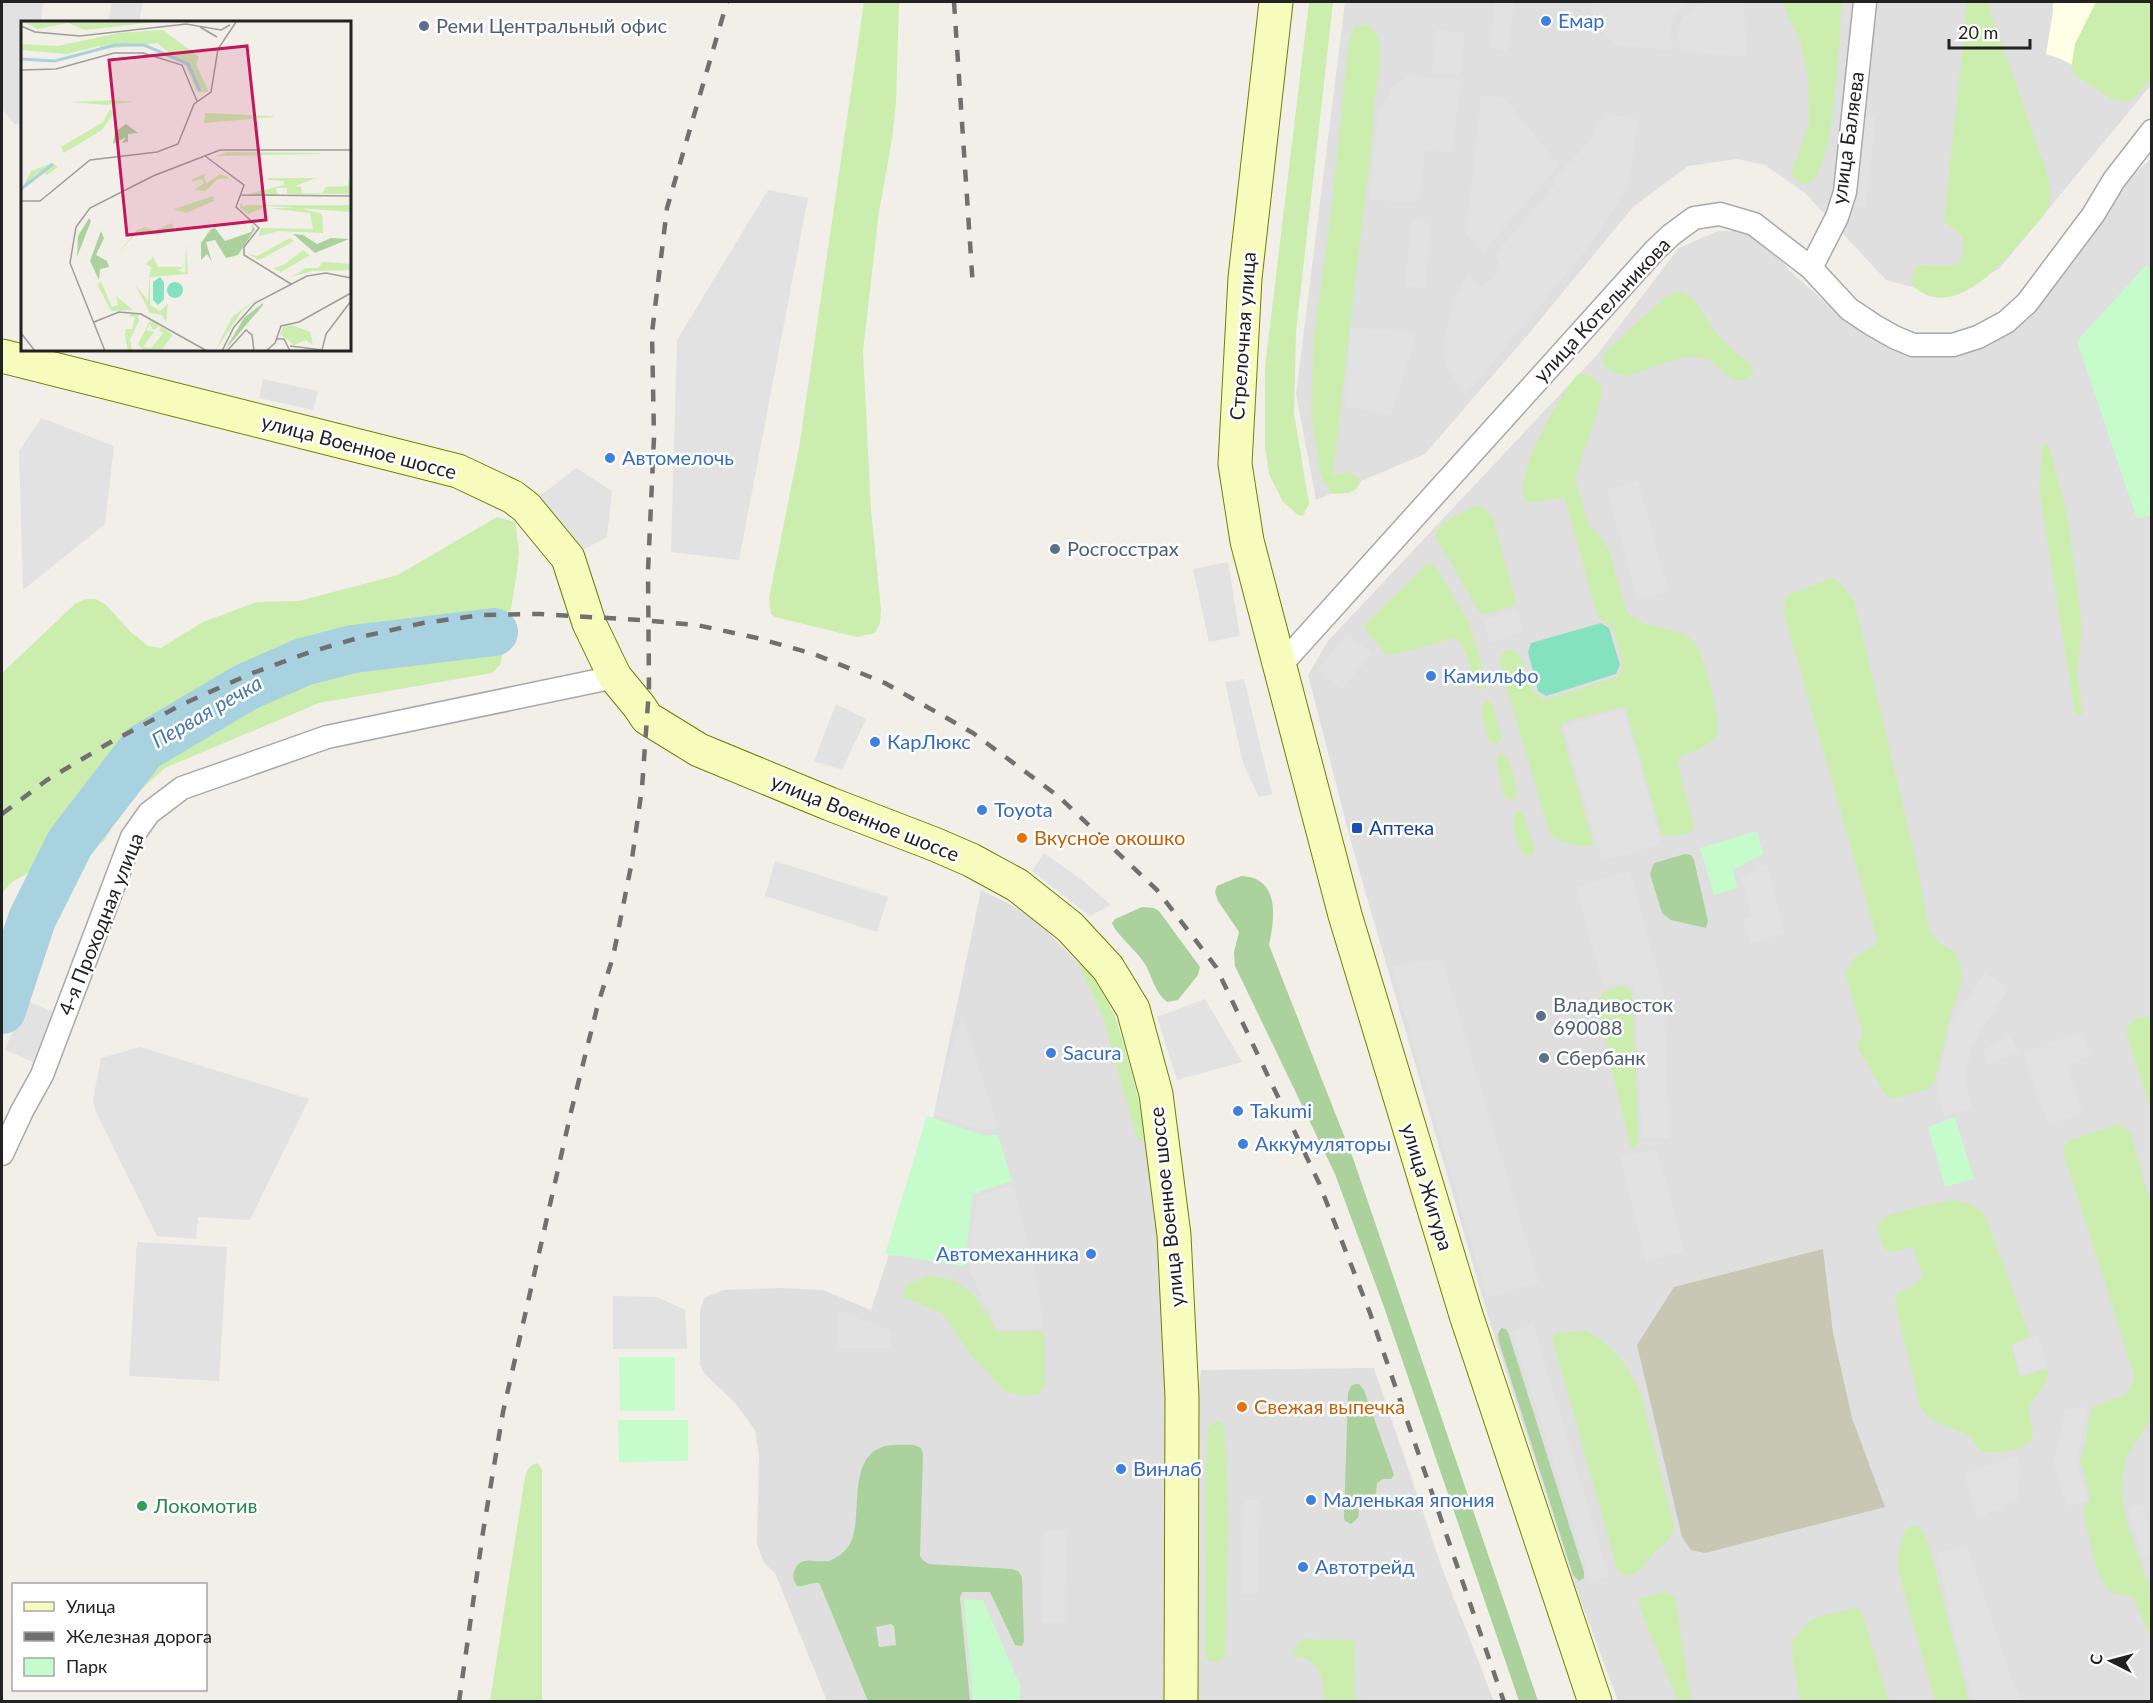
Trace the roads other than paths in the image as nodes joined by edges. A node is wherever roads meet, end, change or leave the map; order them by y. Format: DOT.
graph roads {
  1 [pos="1276,2"];
  2 [pos="1865,2"];
  3 [pos="2151,131"];
  4 [pos="1811,268"];
  5 [pos="2,356"];
  6 [pos="1280,666"];
  7 [pos="615,677"];
  8 [pos="2,1154"];
  9 [pos="1181,1701"];
  10 [pos="1595,1701"];
  1 -- 6 [label="main road, Стрелочная улица"];
  2 -- 4 [label="street, улица Баляева"];
  3 -- 4 [label="street, улица Котельникова"];
  4 -- 6 [label="street, улица Котельникова"];
  5 -- 7 [label="main road, улица Военное шоссе"];
  6 -- 10 [label="main road, улица Жигура"];
  7 -- 8 [label="street, 4-я Проходная улица"];
  7 -- 9 [label="main road, улица Военное шоссе"];
}
